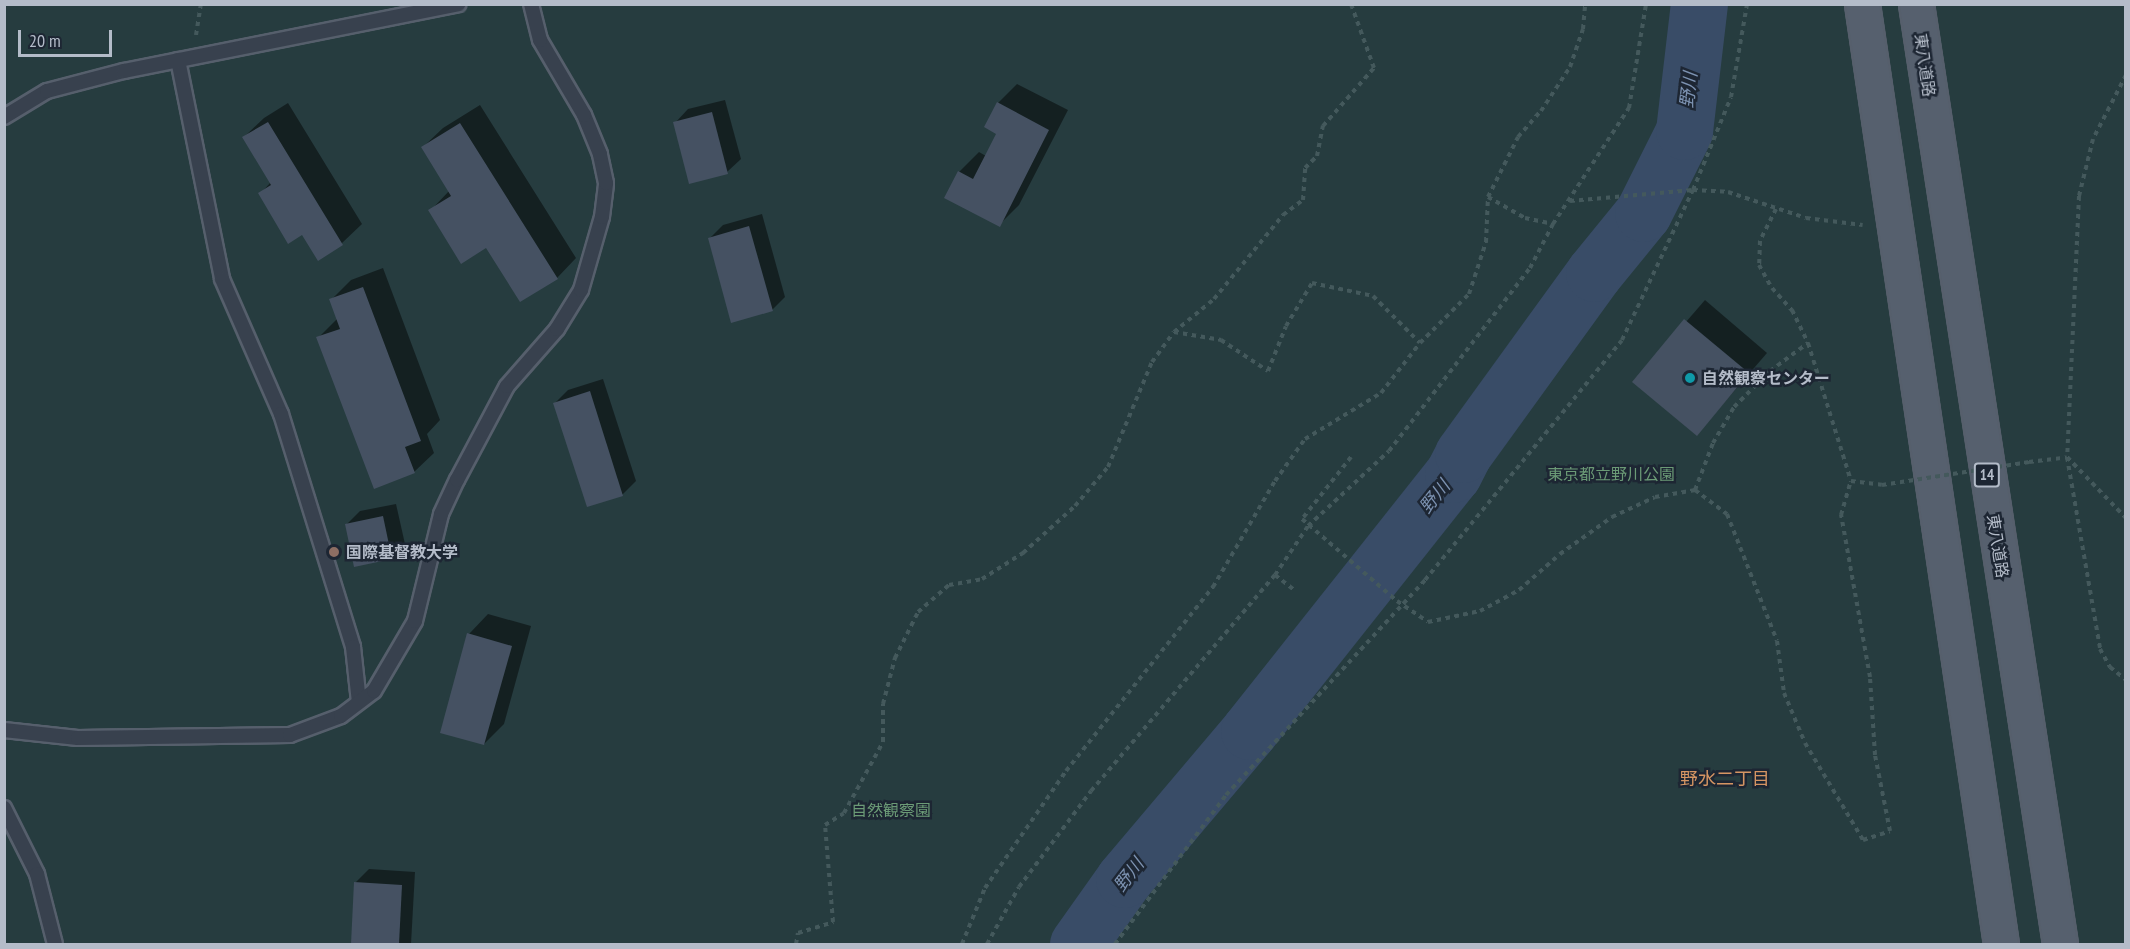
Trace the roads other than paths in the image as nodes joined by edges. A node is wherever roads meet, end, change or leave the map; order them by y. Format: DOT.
graph roads {
  1 [pos="458,4"];
  2 [pos="531,4"];
  3 [pos="1862,4"];
  4 [pos="1916,4"];
  5 [pos="178,60"];
  6 [pos="4,117"];
  7 [pos="359,702"];
  8 [pos="4,730"];
  9 [pos="4,808"];
  10 [pos="55,945"];
  11 [pos="2001,945"];
  12 [pos="2060,945"];
  1 -- 5 [label="lane"];
  2 -- 7 [label="lane"];
  3 -- 11 [label="main road"];
  4 -- 12 [label="main road, 東八道路 / 14"];
  5 -- 6 [label="lane"];
  5 -- 7 [label="lane"];
  7 -- 8 [label="lane"];
  9 -- 10 [label="lane"];
}
